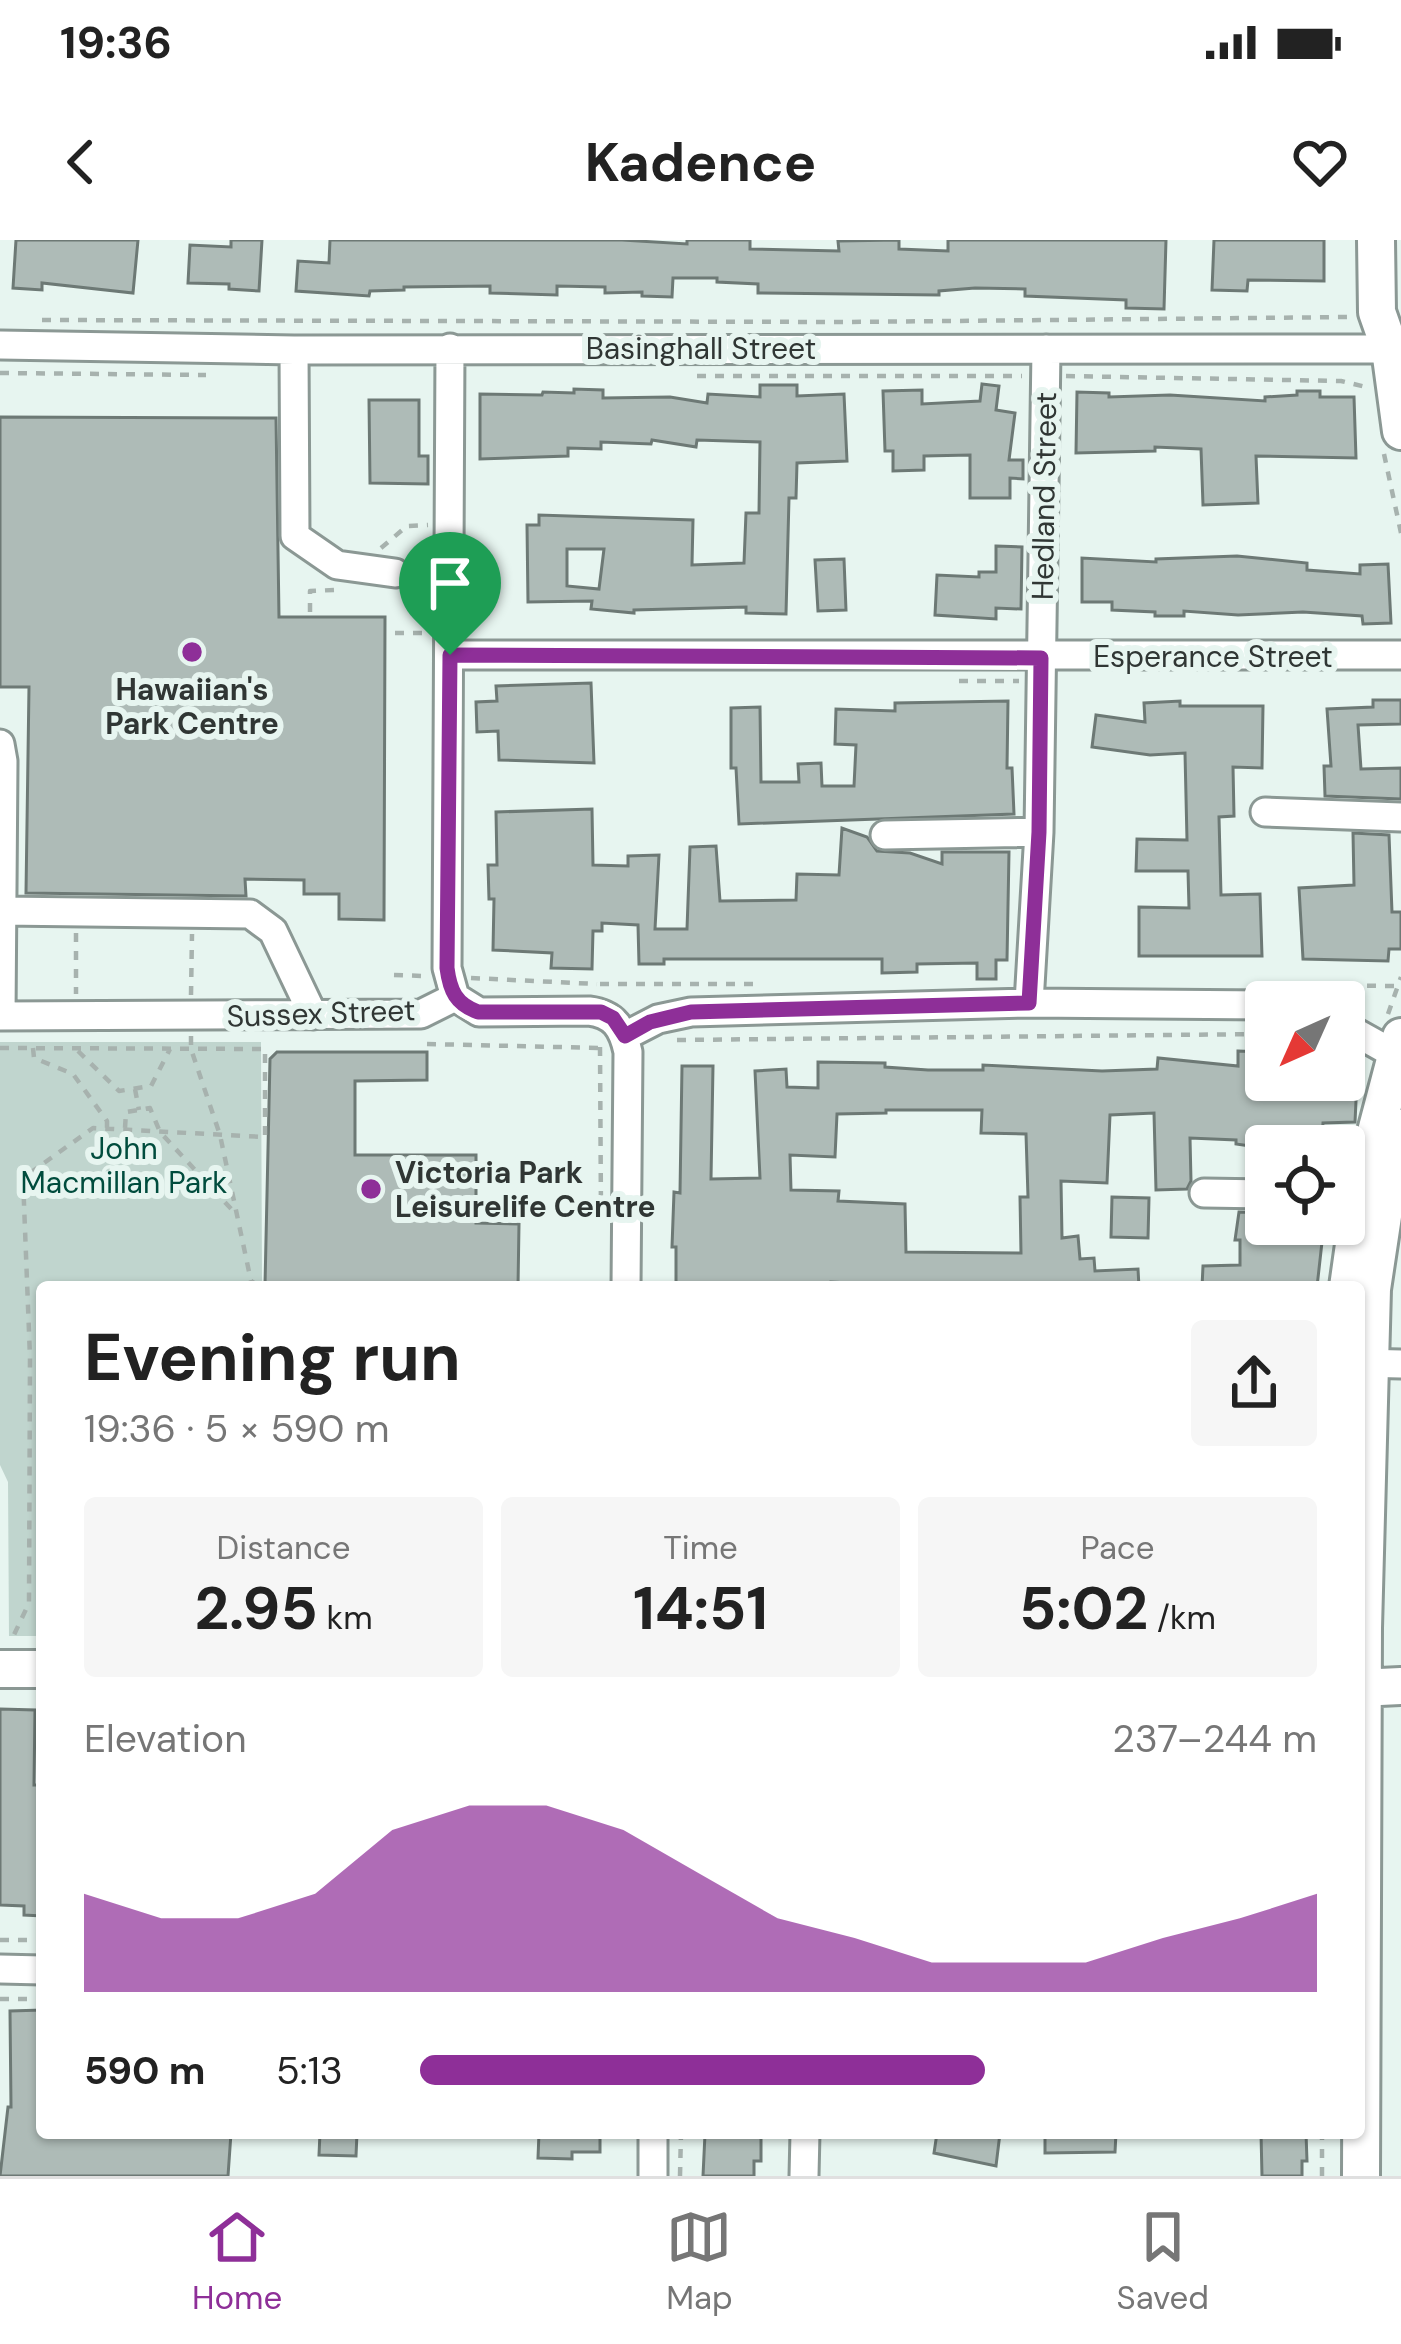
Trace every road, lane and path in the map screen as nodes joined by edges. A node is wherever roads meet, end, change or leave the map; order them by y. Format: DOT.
graph roads {
  1 [pos="1376,240"];
  2 [pos="1401,240"];
  3 [pos="1401,277"];
  4 [pos="1352,317"];
  5 [pos="24,320"];
  6 [pos="1397,339"];
  7 [pos="0,345"];
  8 [pos="450,348"];
  9 [pos="1046,349"];
  10 [pos="294,350"];
  11 [pos="682,376"];
  12 [pos="1029,376"];
  13 [pos="1369,388"];
  14 [pos="1066,389"];
  15 [pos="1392,440"];
  16 [pos="1401,532"];
  17 [pos="395,572"];
  18 [pos="348,590"];
  19 [pos="310,613"];
  20 [pos="450,655"];
  21 [pos="1401,655"];
  22 [pos="1041,658"];
  23 [pos="0,744"];
  24 [pos="1264,812"];
  25 [pos="1401,818"];
  26 [pos="1039,832"];
  27 [pos="885,835"];
  28 [pos="2,911"];
  29 [pos="76,911"];
  30 [pos="184,911"];
  31 [pos="394,975"];
  32 [pos="452,987"];
  33 [pos="1029,1003"];
  34 [pos="1245,1005"];
  35 [pos="76,1007"];
  36 [pos="601,1012"];
  37 [pos="313,1015"];
  38 [pos="1,1016"];
  39 [pos="191,1017"];
  40 [pos="1365,1033"];
  41 [pos="1245,1034"];
  42 [pos="676,1040"];
  43 [pos="617,1042"];
  44 [pos="427,1044"];
  45 [pos="1399,1046"];
  46 [pos="0,1048"];
  47 [pos="33,1048"];
  48 [pos="76,1048"];
  49 [pos="170,1049"];
  50 [pos="191,1049"];
  51 [pos="135,1089"];
  52 [pos="139,1110"];
  53 [pos="1401,1128"];
  54 [pos="107,1129"];
  55 [pos="125,1130"];
  56 [pos="160,1132"];
  57 [pos="220,1135"];
  58 [pos="1204,1193"];
  59 [pos="1245,1194"];
  60 [pos="1372,1199"];
  61 [pos="601,1215"];
  62 [pos="238,1216"];
  63 [pos="251,1281"];
  64 [pos="626,1281"];
  65 [pos="1350,1281"];
  66 [pos="1372,1366"];
  67 [pos="1365,1563"];
  68 [pos="6,1654"];
  69 [pos="1401,1664"];
  70 [pos="36,1666"];
  71 [pos="1365,1675"];
  72 [pos="1365,1677"];
  73 [pos="1401,1686"];
  74 [pos="0,1940"];
  75 [pos="36,1940"];
  76 [pos="0,1969"];
  77 [pos="36,1970"];
  78 [pos="0,1999"];
  79 [pos="36,1999"];
  80 [pos="653,2139"];
  81 [pos="680,2139"];
  82 [pos="805,2139"];
  83 [pos="1322,2139"];
  84 [pos="1337,2139"];
  85 [pos="1361,2139"];
  86 [pos="653,2176"];
  87 [pos="680,2176"];
  88 [pos="804,2176"];
  89 [pos="1322,2176"];
  90 [pos="1336,2176"];
  91 [pos="1361,2176"];
  1 -- 6 [label="main road"];
  2 -- 3 [label="main road"];
  4 -- 5 [label="path"];
  6 -- 9 [label="street, Basinghall Street"];
  6 -- 15 [label="main road"];
  7 -- 10 [label="street, Basinghall Street"];
  8 -- 9 [label="street, Basinghall Street"];
  8 -- 10 [label="street, Basinghall Street"];
  8 -- 20 [label="street"];
  9 -- 22 [label="street, Hedland Street"];
  10 -- 17 [label="street"];
  11 -- 12 [label="path"];
  13 -- 14 [label="path"];
  15 -- 16 [label="path"];
  18 -- 19 [label="path"];
  20 -- 22 [label="street, Esperance Street"];
  20 -- 32 [label="street"];
  21 -- 22 [label="street, Esperance Street"];
  22 -- 26 [label="street, Hedland Street"];
  23 -- 28 [label="street"];
  24 -- 25 [label="street"];
  26 -- 27 [label="street"];
  26 -- 33 [label="street, Hedland Street"];
  28 -- 29 [label="street"];
  28 -- 38 [label="street"];
  29 -- 30 [label="street"];
  29 -- 35 [label="path"];
  30 -- 37 [label="street"];
  30 -- 39 [label="path"];
  31 -- 32 [label="path"];
  32 -- 36 [label="street, Sussex Street"];
  32 -- 36 [label="path"];
  32 -- 37 [label="street, Sussex Street"];
  33 -- 34 [label="street"];
  33 -- 43 [label="street"];
  36 -- 43 [label="street"];
  37 -- 39 [label="street, Sussex Street"];
  38 -- 39 [label="street, Sussex Street"];
  39 -- 50 [label="path"];
  40 -- 45 [label="street"];
  41 -- 42 [label="path"];
  43 -- 44 [label="path"];
  43 -- 61 [label="path"];
  43 -- 64 [label="street"];
  45 -- 60 [label="main road"];
  46 -- 47 [label="path"];
  47 -- 48 [label="path"];
  47 -- 54 [label="path"];
  48 -- 49 [label="path"];
  48 -- 51 [label="path"];
  49 -- 50 [label="path"];
  49 -- 51 [label="path"];
  50 -- 57 [label="path"];
  50 -- 57 [label="path"];
  51 -- 52 [label="path"];
  52 -- 55 [label="path"];
  52 -- 56 [label="path"];
  53 -- 60 [label="main road"];
  54 -- 55 [label="path"];
  54 -- 68 [label="path"];
  55 -- 56 [label="path"];
  56 -- 57 [label="path"];
  56 -- 62 [label="path"];
  57 -- 62 [label="path"];
  58 -- 59 [label="street"];
  60 -- 65 [label="main road"];
  60 -- 66 [label="main road"];
  62 -- 63 [label="path"];
  66 -- 67 [label="main road"];
  68 -- 70 [label="main road"];
  69 -- 71 [label="main road"];
  72 -- 73 [label="main road"];
  74 -- 75 [label="path"];
  76 -- 77 [label="street"];
  78 -- 79 [label="path"];
  80 -- 86 [label="street"];
  81 -- 87 [label="path"];
  82 -- 88 [label="street"];
  83 -- 89 [label="path"];
  84 -- 90 [label="main road"];
  85 -- 91 [label="main road"];
}
